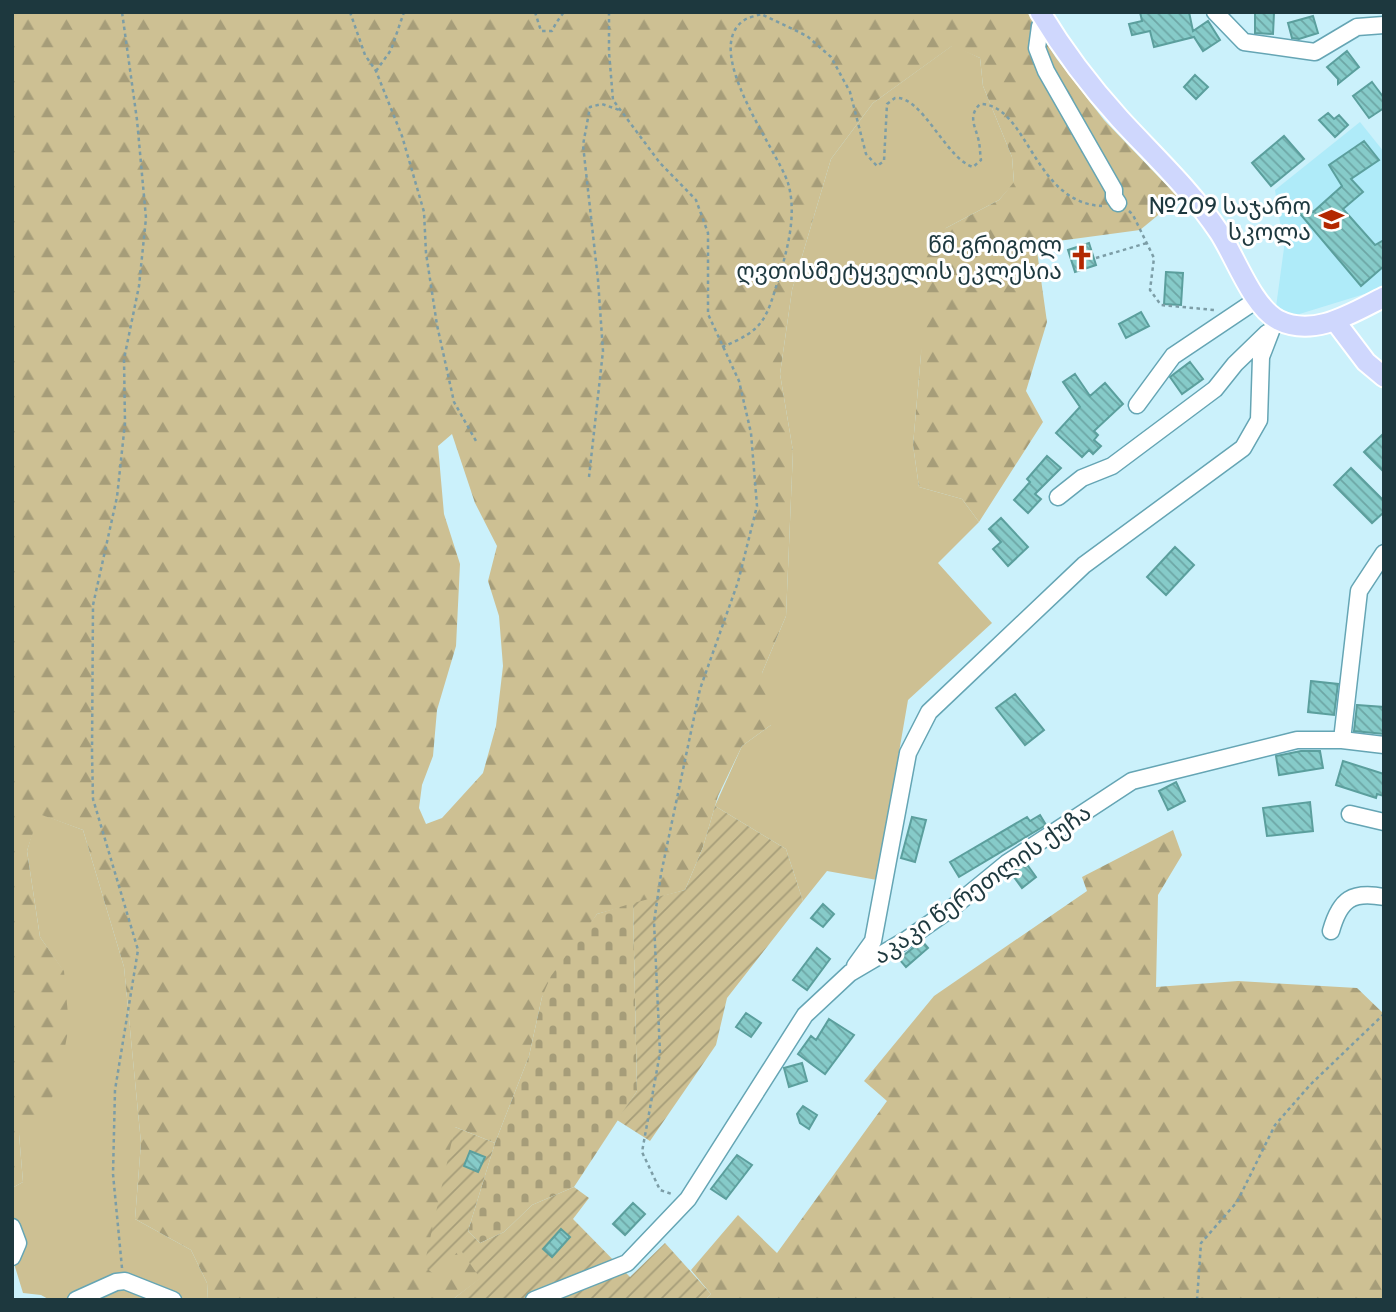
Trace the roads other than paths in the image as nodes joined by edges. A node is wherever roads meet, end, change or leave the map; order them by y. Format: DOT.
graph roads {
  1 [pos="1215,12"];
  2 [pos="1043,17"];
  3 [pos="1384,25"];
  4 [pos="1116,200"];
  5 [pos="1384,297"];
  6 [pos="1258,299"];
  7 [pos="1276,318"];
  8 [pos="1335,321"];
  9 [pos="1384,377"];
  10 [pos="1137,405"];
  11 [pos="1058,497"];
  12 [pos="1384,553"];
  13 [pos="1342,740"];
  14 [pos="1384,745"];
  15 [pos="1350,814"];
  16 [pos="1384,822"];
  17 [pos="1384,897"];
  18 [pos="1331,931"];
  19 [pos="850,973"];
  20 [pos="12,1227"];
  21 [pos="12,1257"];
  22 [pos="76,1300"];
  23 [pos="173,1300"];
  24 [pos="534,1300"];
  1 -- 3 [label="street"];
  2 -- 4 [label="street"];
  2 -- 6 [label="main road"];
  5 -- 8 [label="main road"];
  6 -- 7 [label="main road"];
  6 -- 10 [label="street"];
  7 -- 8 [label="main road"];
  7 -- 11 [label="street"];
  7 -- 19 [label="street"];
  8 -- 9 [label="main road"];
  12 -- 13 [label="street"];
  13 -- 14 [label="street, აკაკი წერეთლის ქუჩა"];
  13 -- 19 [label="street, აკაკი წერეთლის ქუჩა"];
  15 -- 16 [label="street"];
  17 -- 18 [label="street"];
  19 -- 24 [label="street, აკაკი წერეთლის ქუჩა"];
  20 -- 21 [label="street"];
  22 -- 23 [label="street"];
}
